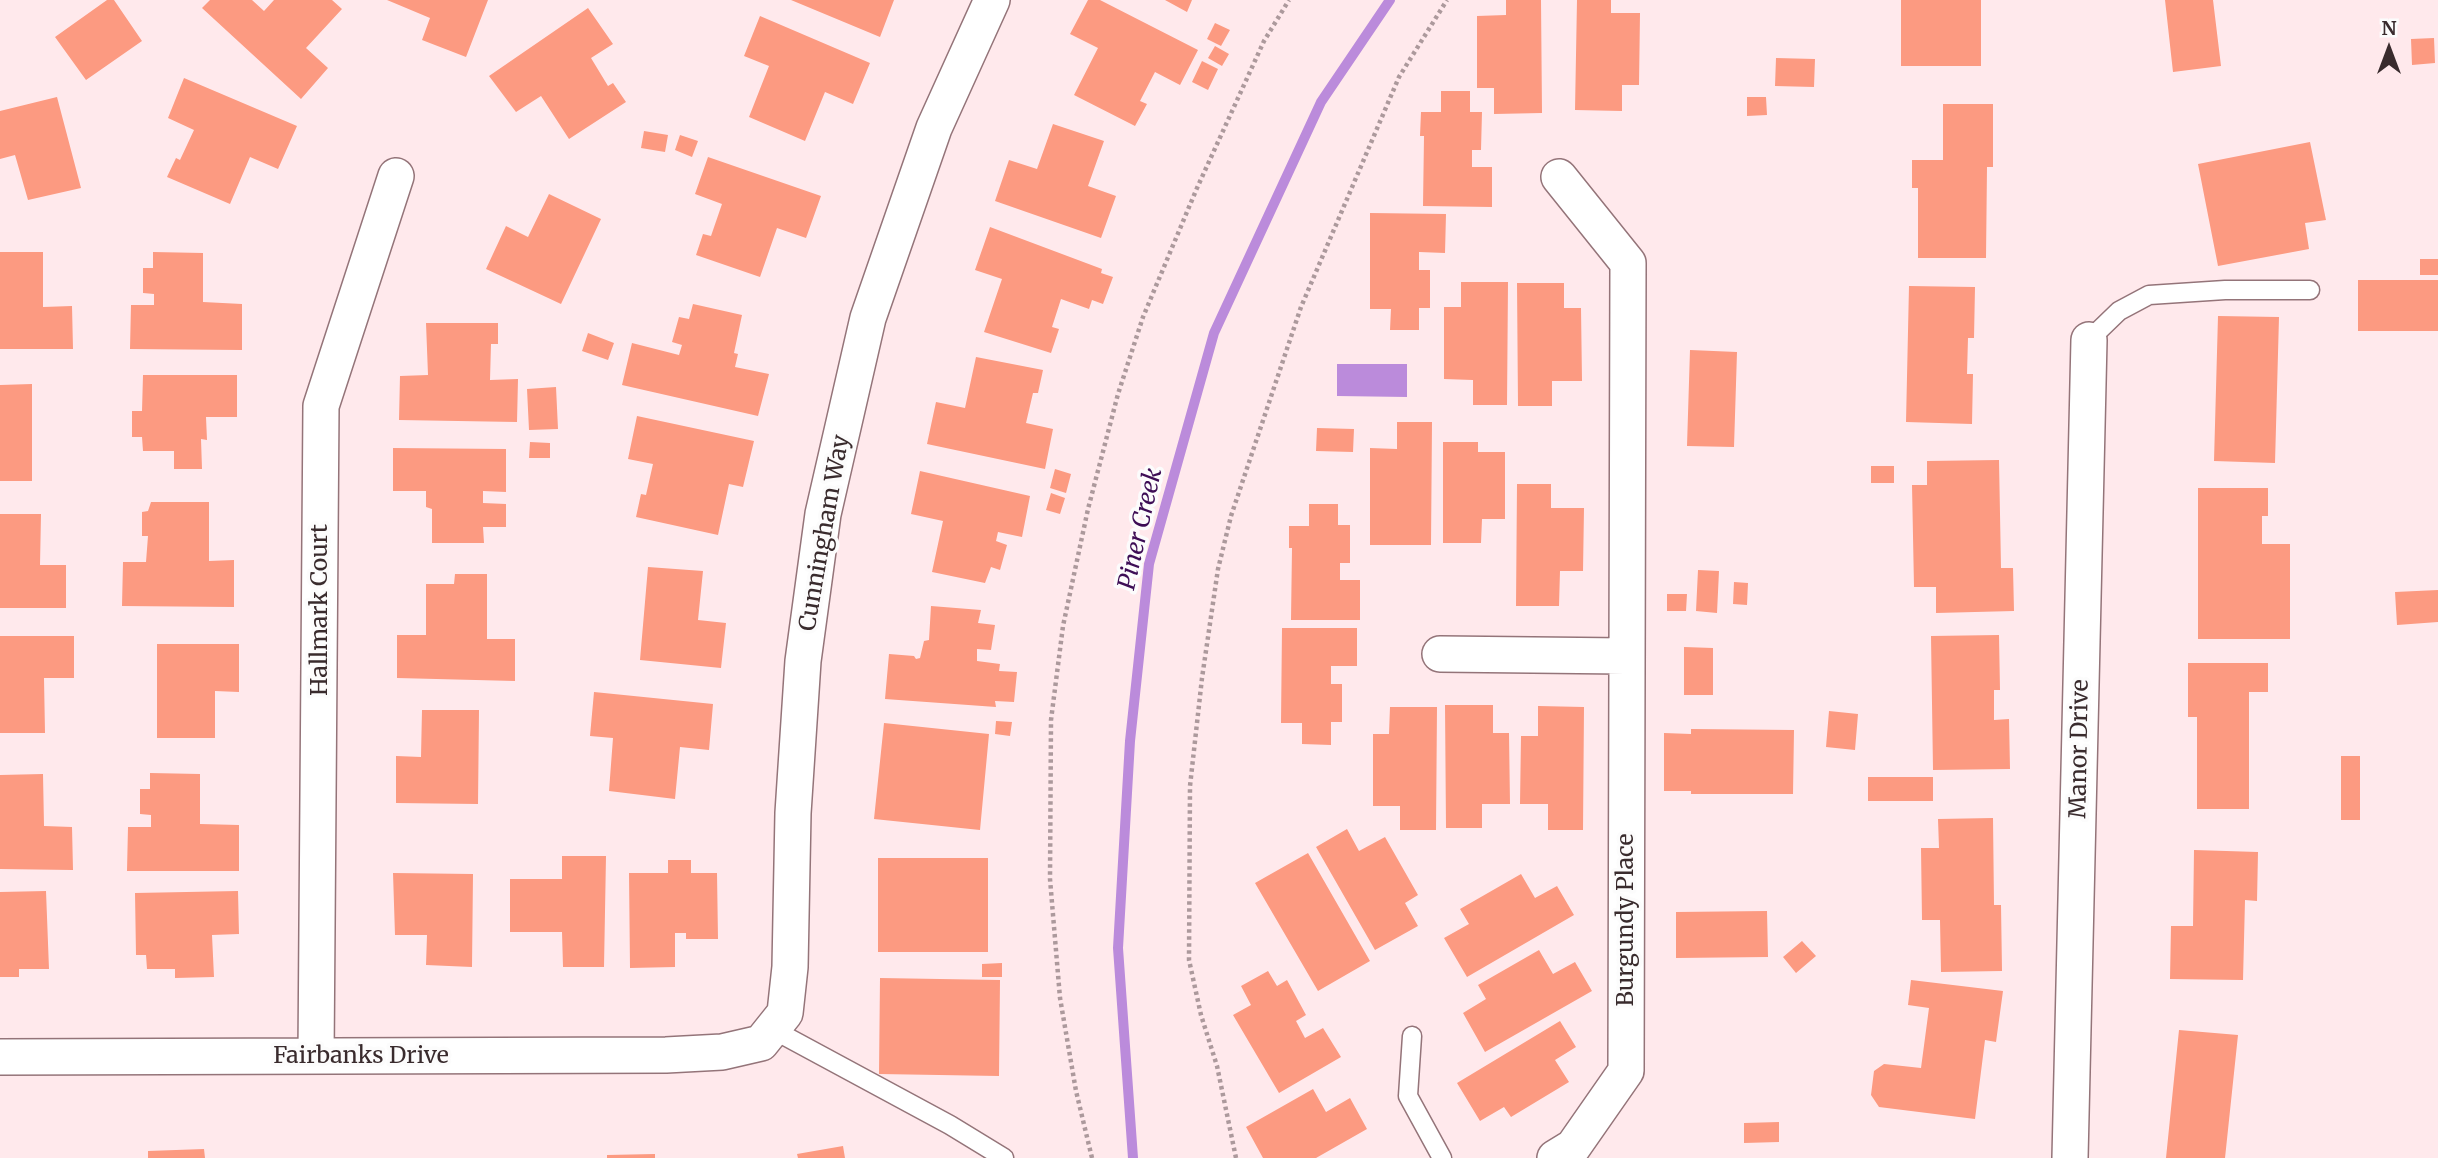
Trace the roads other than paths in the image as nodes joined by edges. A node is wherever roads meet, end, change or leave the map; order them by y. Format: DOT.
graph roads {
  1 [pos="992,0"];
  2 [pos="396,176"];
  3 [pos="1559,177"];
  4 [pos="2310,290"];
  5 [pos="2089,340"];
  6 [pos="1440,654"];
  7 [pos="1625,656"];
  8 [pos="772,1029"];
  9 [pos="1412,1036"];
  10 [pos="316,1055"];
  11 [pos="0,1057"];
  12 [pos="1004,1158"];
  13 [pos="1442,1158"];
  14 [pos="1555,1158"];
  15 [pos="2070,1158"];
  1 -- 8 [label="street, Cunningham Way"];
  2 -- 10 [label="street, Hallmark Court"];
  3 -- 7 [label="street, Burgundy Place"];
  4 -- 5 [label="lane"];
  5 -- 15 [label="street, Manor Drive"];
  6 -- 7 [label="street"];
  7 -- 14 [label="street, Burgundy Place"];
  8 -- 10 [label="street, Fairbanks Drive"];
  8 -- 12 [label="lane"];
  9 -- 13 [label="lane"];
  10 -- 11 [label="street, Fairbanks Drive"];
}
